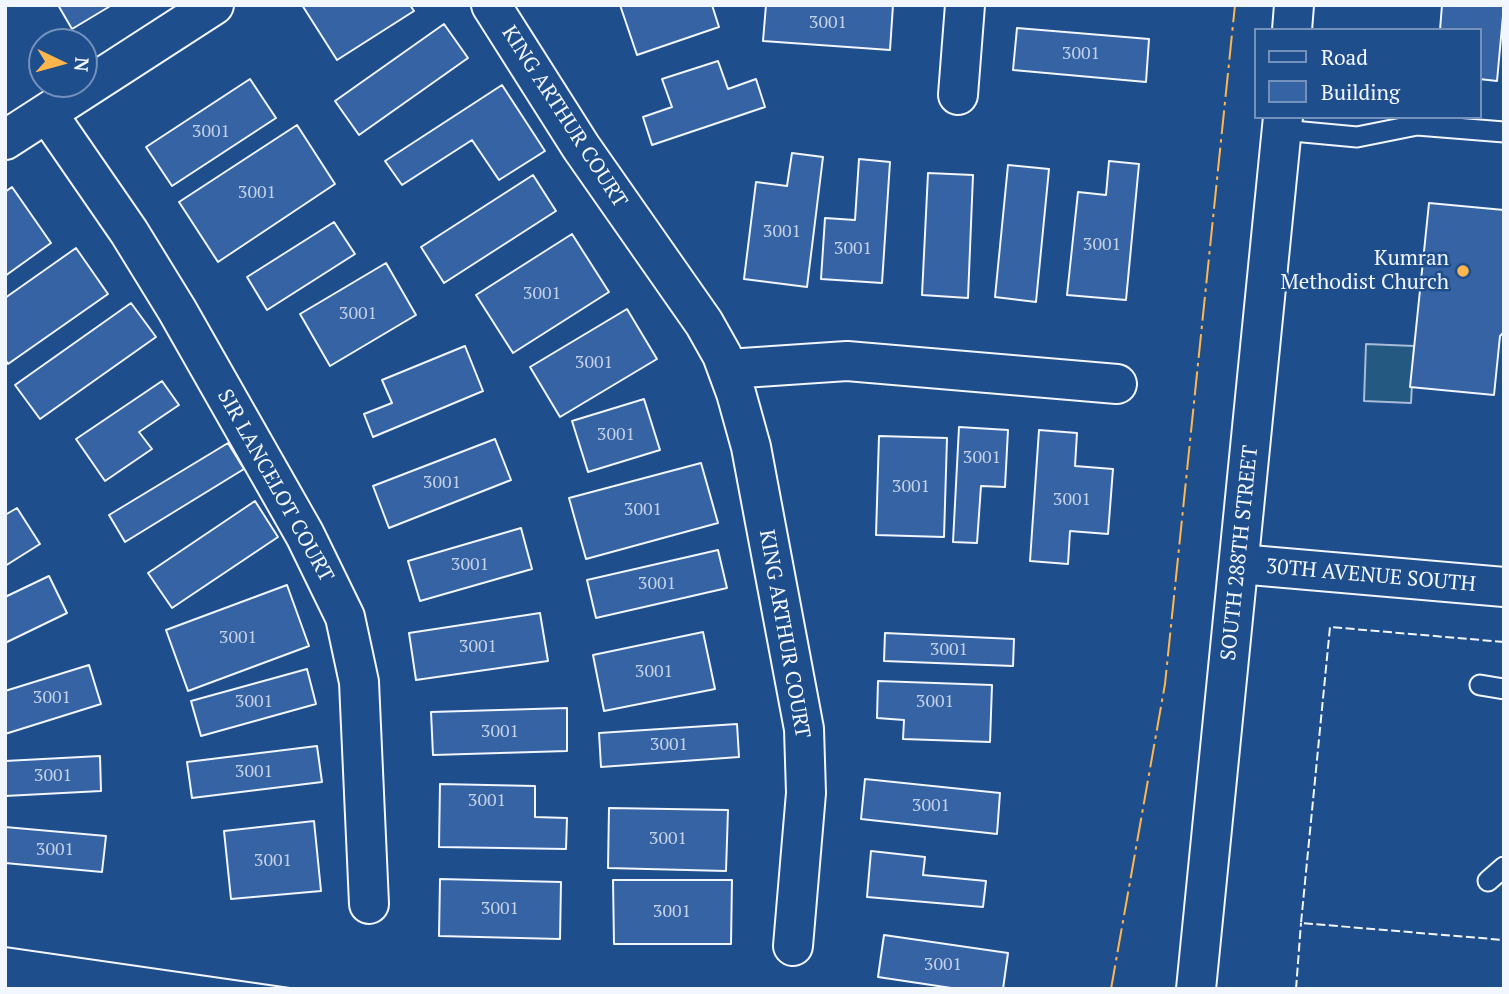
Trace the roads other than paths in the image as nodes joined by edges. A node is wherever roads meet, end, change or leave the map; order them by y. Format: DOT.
graph roads {
  1 [pos="214,5"];
  2 [pos="491,5"];
  3 [pos="965,5"];
  4 [pos="1294,5"];
  5 [pos="1292,28"];
  6 [pos="958,95"];
  7 [pos="47,113"];
  8 [pos="1283,124"];
  9 [pos="1504,132"];
  10 [pos="5,140"];
  11 [pos="728,369"];
  12 [pos="1117,384"];
  13 [pos="1239,564"];
  14 [pos="1504,587"];
  15 [pos="1480,685"];
  16 [pos="1504,689"];
  17 [pos="1504,867"];
  18 [pos="1488,881"];
  19 [pos="369,904"];
  20 [pos="793,946"];
  21 [pos="1196,989"];
  1 -- 7 [label="street"];
  2 -- 11 [label="street, KING ARTHUR COURT"];
  3 -- 6 [label="street"];
  4 -- 5 [label="street"];
  7 -- 10 [label="street"];
  7 -- 19 [label="street, SIR LANCELOT COURT"];
  8 -- 9 [label="lane"];
  8 -- 13 [label="street, SOUTH 288TH STREET"];
  11 -- 12 [label="street"];
  11 -- 20 [label="street, KING ARTHUR COURT"];
  13 -- 14 [label="street, 30TH AVENUE SOUTH"];
  13 -- 21 [label="street, SOUTH 288TH STREET"];
  15 -- 16 [label="lane"];
  17 -- 18 [label="lane"];
}
